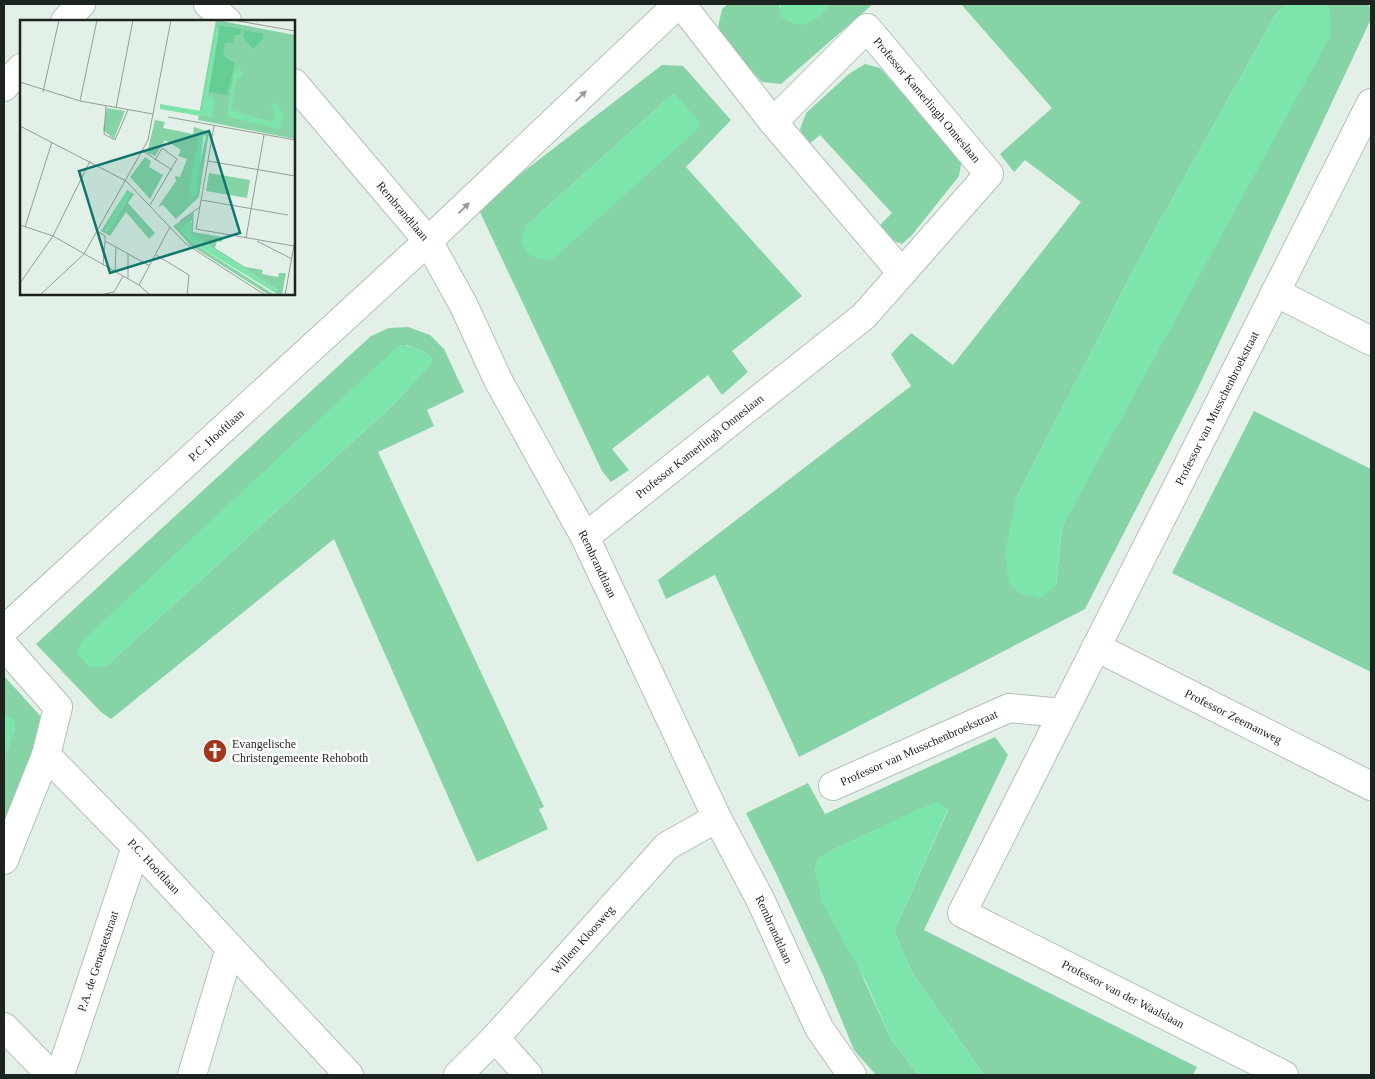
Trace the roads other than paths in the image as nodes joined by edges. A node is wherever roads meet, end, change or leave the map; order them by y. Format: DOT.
graph roads {
  1 [pos="81,4"];
  2 [pos="208,4"];
  3 [pos="680,4"];
  4 [pos="66,20"];
  5 [pos="226,20"];
  6 [pos="20,69"];
  7 [pos="295,84"];
  8 [pos="4,87"];
  9 [pos="1371,103"];
  10 [pos="772,122"];
  11 [pos="428,241"];
  12 [pos="902,273"];
  13 [pos="1275,292"];
  14 [pos="1371,341"];
  15 [pos="586,537"];
  16 [pos="4,630"];
  17 [pos="4,646"];
  18 [pos="1096,647"];
  19 [pos="1063,713"];
  20 [pos="46,755"];
  21 [pos="833,786"];
  22 [pos="1371,786"];
  23 [pos="717,818"];
  24 [pos="136,847"];
  25 [pos="4,860"];
  26 [pos="962,912"];
  27 [pos="230,948"];
  28 [pos="4,1027"];
  29 [pos="495,1038"];
  30 [pos="51,1075"];
  31 [pos="60,1075"];
  32 [pos="192,1075"];
  33 [pos="349,1075"];
  34 [pos="458,1075"];
  35 [pos="528,1075"];
  36 [pos="852,1075"];
  37 [pos="1284,1075"];
  1 -- 4 [label="street"];
  2 -- 5 [label="street"];
  3 -- 10 [label="street"];
  11 -- 3 [label="street, one-way"];
  6 -- 8 [label="street"];
  7 -- 11 [label="street, Rembrandtlaan"];
  9 -- 13 [label="street, Professor van Musschenbroekstraat"];
  10 -- 12 [label="street"];
  10 -- 12 [label="street, Professor Kamerlingh Onneslaan"];
  11 -- 15 [label="street, Rembrandtlaan"];
  11 -- 16 [label="street, P.C. Hooftlaan"];
  12 -- 15 [label="street, Professor Kamerlingh Onneslaan"];
  13 -- 14 [label="street"];
  13 -- 18 [label="street, Professor van Musschenbroekstraat"];
  15 -- 23 [label="street, Rembrandtlaan"];
  17 -- 20 [label="street"];
  18 -- 19 [label="street, Professor van Musschenbroekstraat"];
  18 -- 22 [label="street, Professor Zeemanweg"];
  19 -- 21 [label="street, Professor van Musschenbroekstraat"];
  19 -- 26 [label="street, Professor van Musschenbroekstraat"];
  20 -- 24 [label="street, P.C. Hooftlaan"];
  20 -- 25 [label="street"];
  23 -- 29 [label="street, Willem Kloosweg"];
  23 -- 36 [label="street, Rembrandtlaan"];
  24 -- 27 [label="street, P.C. Hooftlaan"];
  24 -- 31 [label="street, P.A. de Genestetstraat"];
  26 -- 37 [label="street, Professor van der Waalslaan"];
  27 -- 32 [label="street"];
  27 -- 33 [label="street, P.C. Hooftlaan"];
  28 -- 30 [label="street"];
  29 -- 34 [label="street, Willem Kloosweg"];
  29 -- 35 [label="street"];
}
